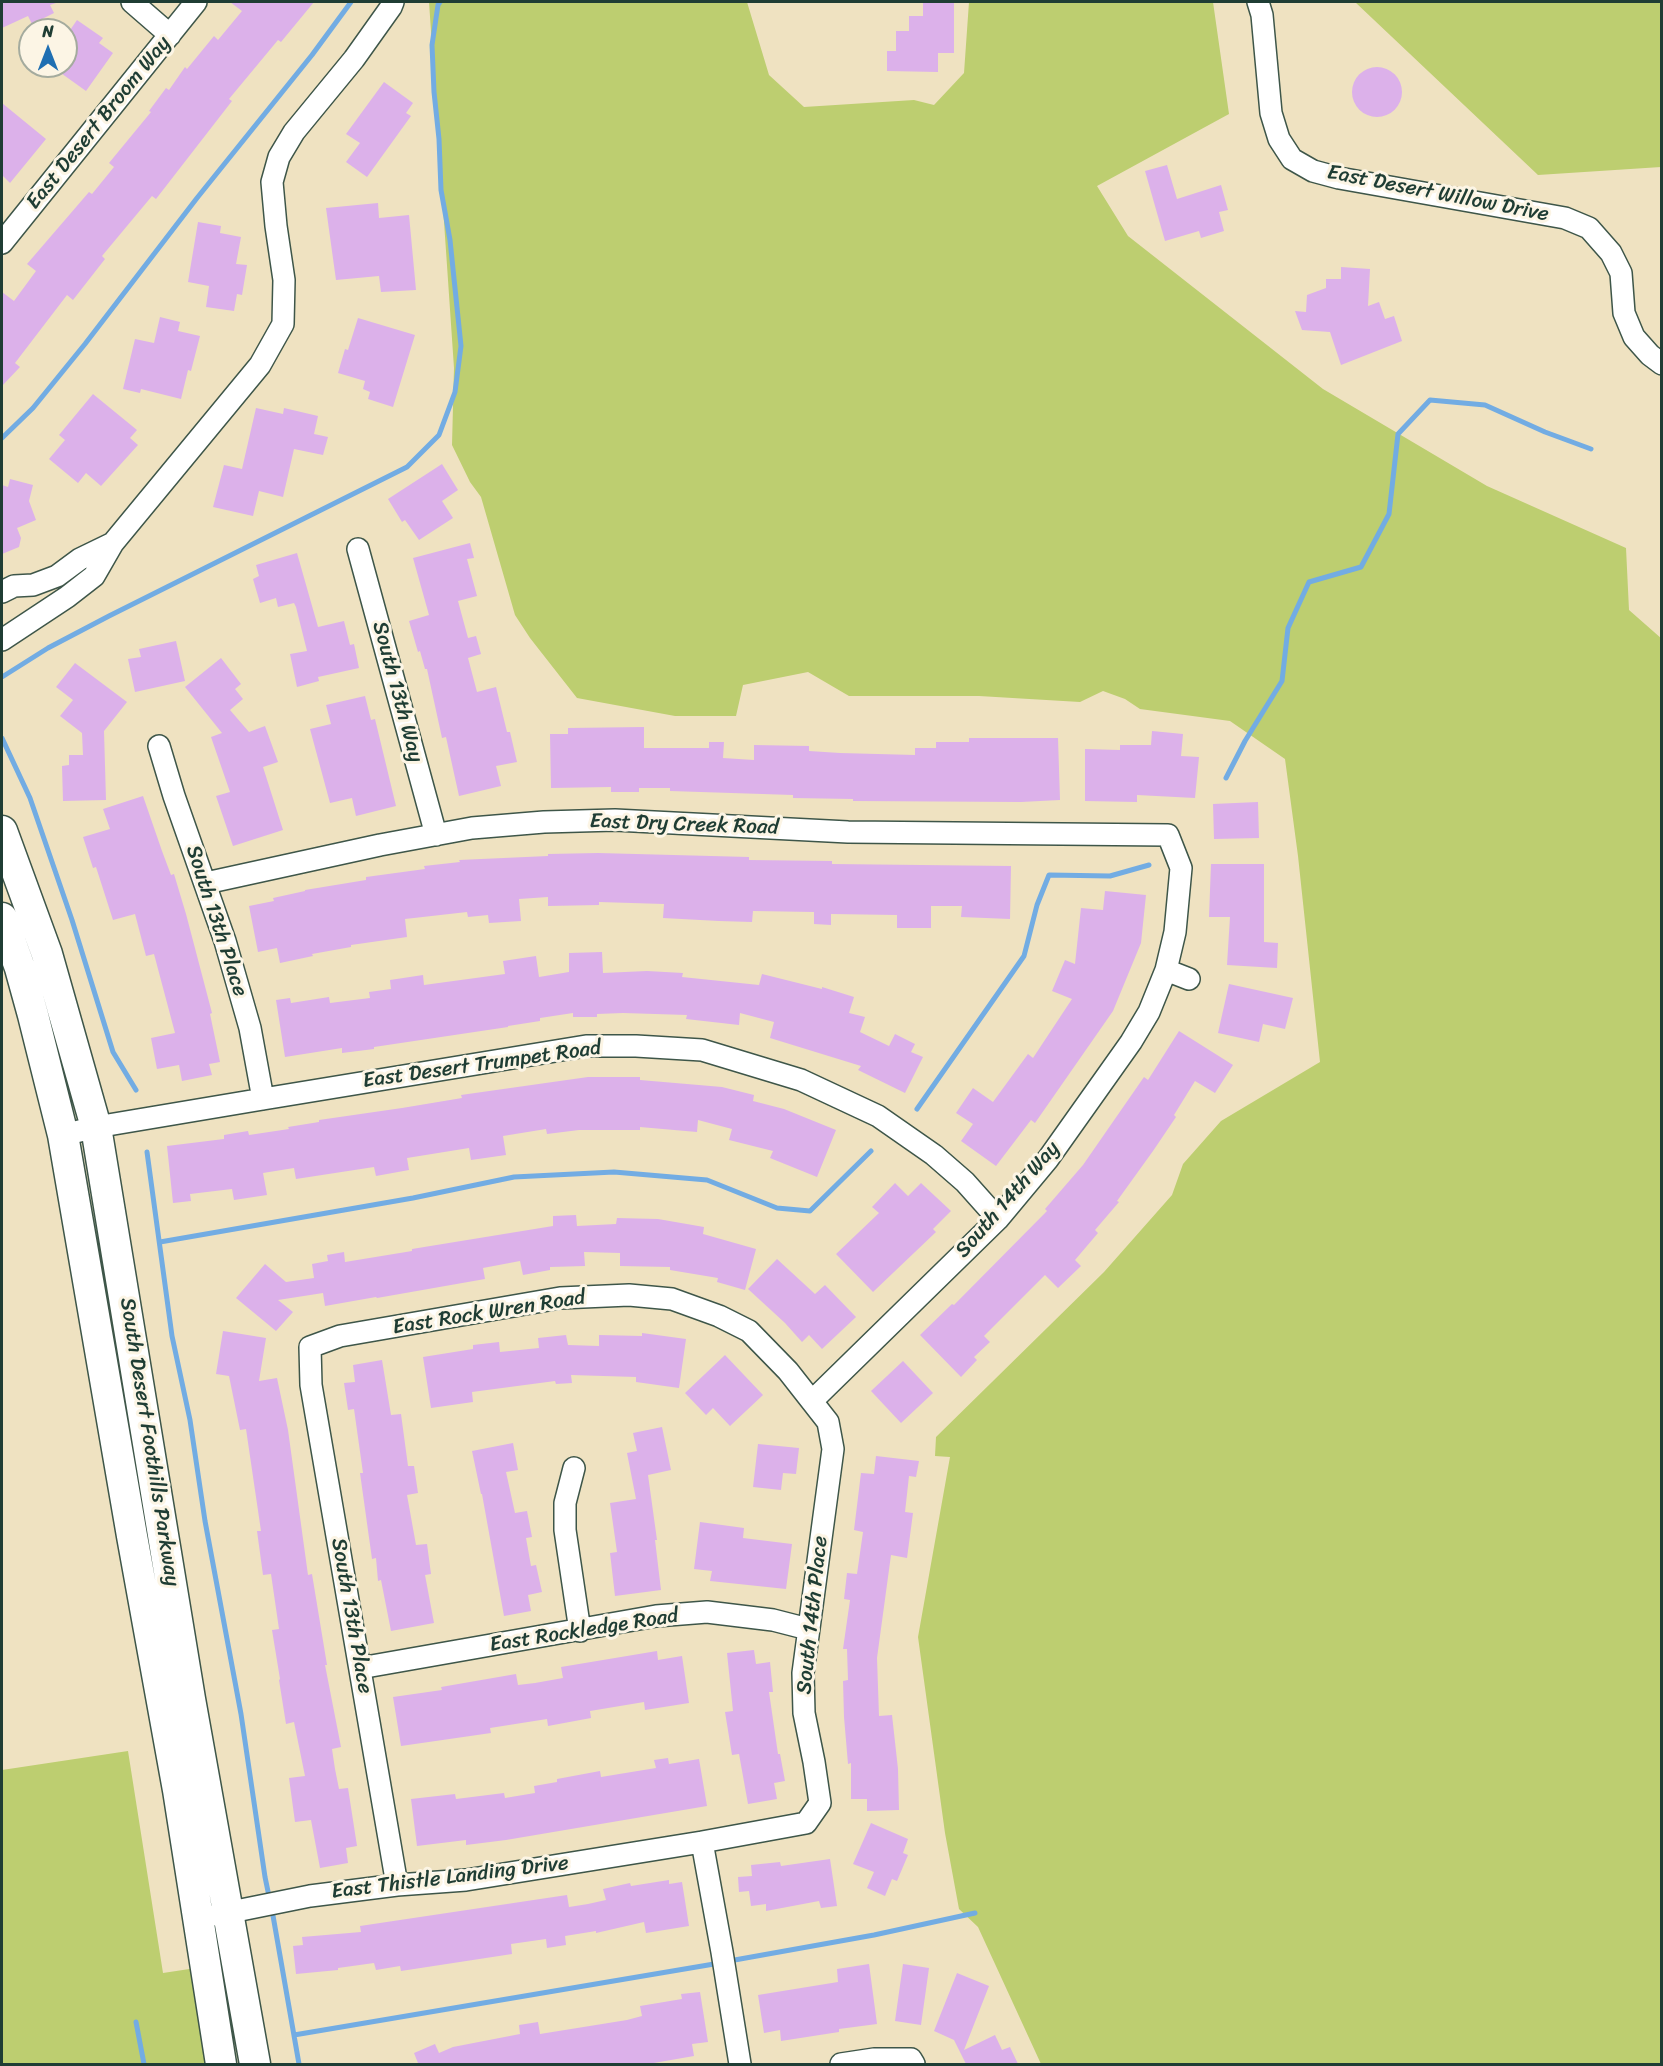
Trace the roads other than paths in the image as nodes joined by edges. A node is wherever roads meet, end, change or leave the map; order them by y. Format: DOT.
graph roads {
  1 [pos="132,2"];
  2 [pos="195,2"];
  3 [pos="1258,2"];
  4 [pos="394,3"];
  5 [pos="170,35"];
  6 [pos="4,234"];
  7 [pos="1662,364"];
  8 [pos="113,543"];
  9 [pos="358,549"];
  10 [pos="2,592"];
  11 [pos="2,640"];
  12 [pos="159,746"];
  13 [pos="2,831"];
  14 [pos="436,835"];
  15 [pos="1168,835"];
  16 [pos="206,883"];
  17 [pos="2,918"];
  18 [pos="1166,970"];
  19 [pos="1189,979"];
  20 [pos="262,1099"];
  21 [pos="96,1127"];
  22 [pos="63,1135"];
  23 [pos="998,1219"];
  24 [pos="310,1347"];
  25 [pos="812,1401"];
  26 [pos="574,1468"];
  27 [pos="164,1531"];
  28 [pos="132,1536"];
  29 [pos="808,1629"];
  30 [pos="580,1631"];
  31 [pos="360,1668"];
  32 [pos="702,1842"];
  33 [pos="397,1885"];
  34 [pos="228,1913"];
  35 [pos="198,1918"];
  36 [pos="913,2062"];
  37 [pos="221,2064"];
  38 [pos="255,2064"];
  39 [pos="740,2064"];
  40 [pos="841,2064"];
  1 -- 5 [label="street"];
  2 -- 5 [label="street, East Desert Broom Way"];
  3 -- 7 [label="street, East Desert Willow Drive"];
  4 -- 8 [label="street"];
  5 -- 6 [label="street, East Desert Broom Way"];
  8 -- 10 [label="street"];
  8 -- 11 [label="street"];
  9 -- 14 [label="street, South 13th Way"];
  12 -- 16 [label="street, South 13th Place"];
  13 -- 21 [label="street, South Desert Foothills Parkway"];
  14 -- 15 [label="street, East Dry Creek Road"];
  14 -- 16 [label="street, East Dry Creek Road"];
  15 -- 18 [label="street, South 14th Way"];
  16 -- 20 [label="street, South 13th Place"];
  17 -- 22 [label="street, South Desert Foothills Parkway"];
  18 -- 19 [label="street"];
  18 -- 23 [label="street, South 14th Way"];
  20 -- 21 [label="street, East Desert Trumpet Road"];
  20 -- 23 [label="street, East Desert Trumpet Road"];
  21 -- 22 [label="street, East Desert Trumpet Road"];
  21 -- 27 [label="street, South Desert Foothills Parkway"];
  22 -- 28 [label="street, South Desert Foothills Parkway"];
  23 -- 25 [label="street, South 14th Way"];
  24 -- 25 [label="street, East Rock Wren Road"];
  24 -- 31 [label="street, South 13th Place"];
  25 -- 29 [label="street, South 14th Place"];
  26 -- 30 [label="street"];
  27 -- 28 [label="street"];
  27 -- 34 [label="street, South Desert Foothills Parkway"];
  28 -- 35 [label="street, South Desert Foothills Parkway"];
  29 -- 30 [label="street, East Rockledge Road"];
  29 -- 32 [label="street, South 14th Place"];
  30 -- 31 [label="street, East Rockledge Road"];
  31 -- 33 [label="street, South 13th Place"];
  32 -- 33 [label="street, East Thistle Landing Drive"];
  32 -- 39 [label="street"];
  33 -- 34 [label="street, East Thistle Landing Drive"];
  34 -- 35 [label="street, East Thistle Landing Drive"];
  34 -- 38 [label="street, South Desert Foothills Parkway"];
  35 -- 37 [label="street, South Desert Foothills Parkway"];
  36 -- 40 [label="street"];
}
